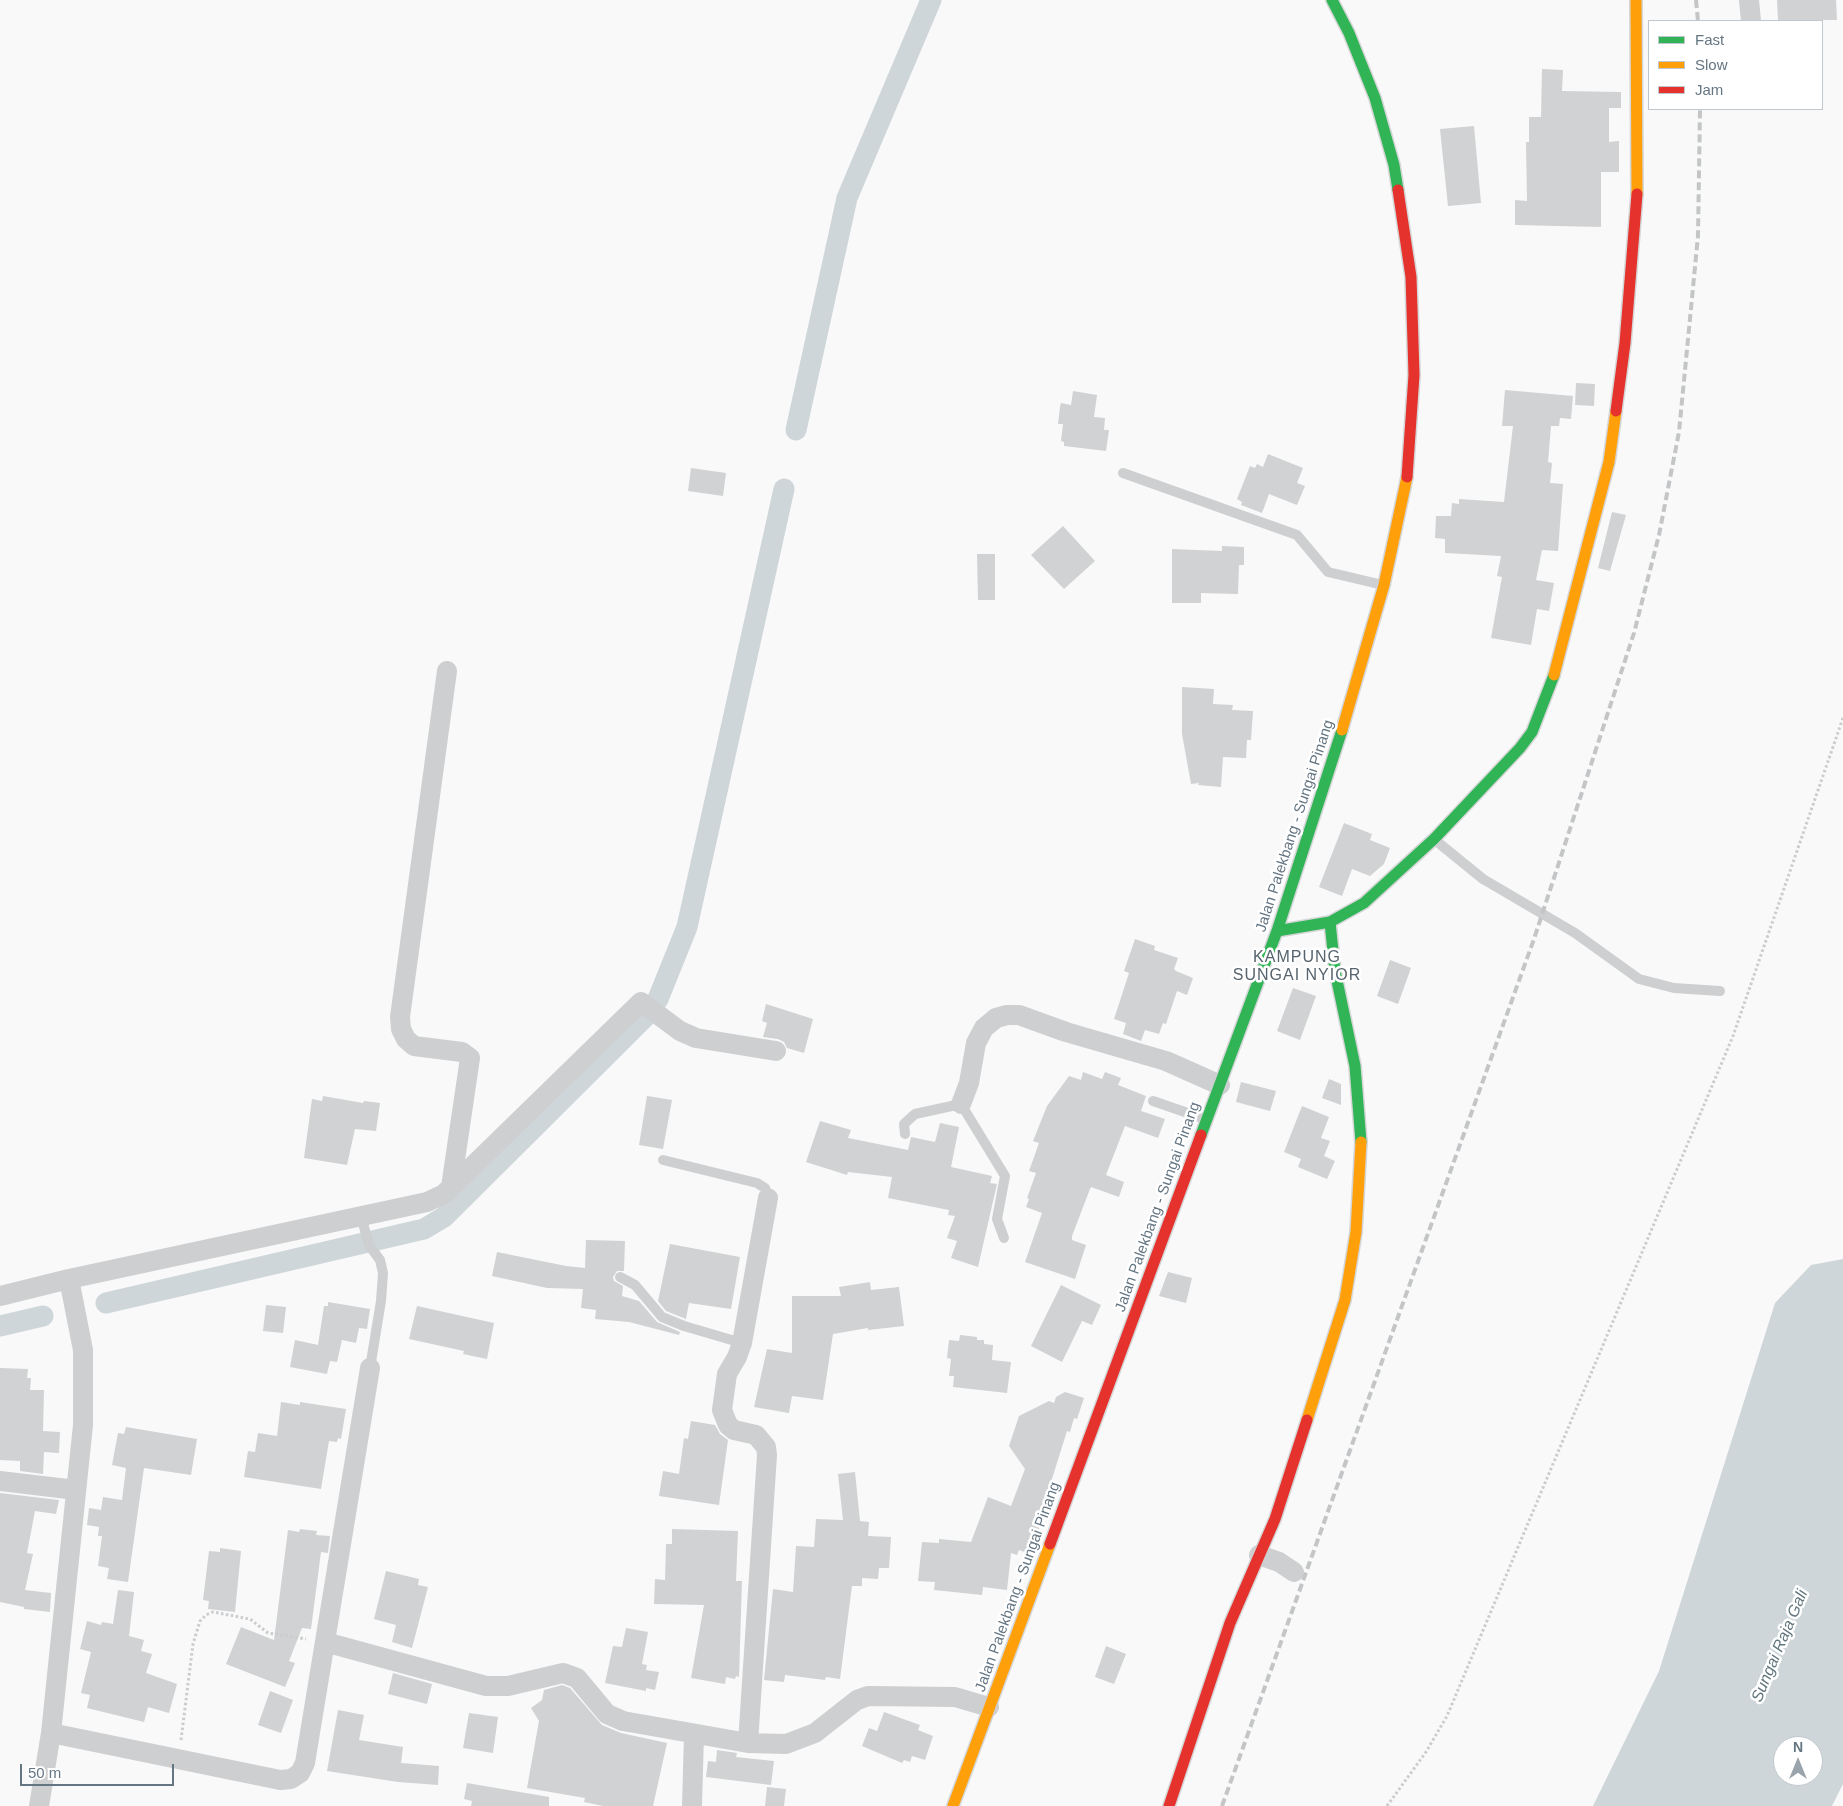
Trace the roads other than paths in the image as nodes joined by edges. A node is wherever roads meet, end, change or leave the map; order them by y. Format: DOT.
graph roads {
  1 [pos="1332,0"];
  2 [pos="1636,0"];
  3 [pos="1749,0"];
  4 [pos="1751,20"];
  5 [pos="1123,473"];
  6 [pos="1384,585"];
  7 [pos="447,670"];
  8 [pos="1434,839"];
  9 [pos="1330,922"];
  10 [pos="1277,931"];
  11 [pos="1720,991"];
  12 [pos="776,1051"];
  13 [pos="1220,1085"];
  14 [pos="1153,1101"];
  15 [pos="961,1104"];
  16 [pos="1206,1119"];
  17 [pos="905,1134"];
  18 [pos="663,1160"];
  19 [pos="451,1187"];
  20 [pos="768,1198"];
  21 [pos="363,1221"];
  22 [pos="1004,1238"];
  23 [pos="620,1277"];
  24 [pos="71,1287"];
  25 [pos="0,1296"];
  26 [pos="742,1342"];
  27 [pos="370,1368"];
  28 [pos="0,1481"];
  29 [pos="76,1490"];
  30 [pos="1260,1555"];
  31 [pos="1294,1572"];
  32 [pos="325,1642"];
  33 [pos="989,1707"];
  34 [pos="51,1733"];
  35 [pos="694,1734"];
  36 [pos="748,1743"];
  37 [pos="39,1806"];
  38 [pos="692,1806"];
  39 [pos="953,1806"];
  40 [pos="1169,1806"];
  1 -- 6 [label="street, Jalan Palekbang - Sungai Pinang"];
  2 -- 8 [label="street"];
  3 -- 4 [label="street"];
  5 -- 6 [label="lane"];
  6 -- 10 [label="street, Jalan Palekbang - Sungai Pinang"];
  7 -- 19 [label="street"];
  8 -- 9 [label="street"];
  8 -- 11 [label="lane"];
  9 -- 10 [label="street"];
  9 -- 30 [label="street"];
  10 -- 13 [label="street, Jalan Palekbang - Sungai Pinang"];
  12 -- 19 [label="street"];
  13 -- 15 [label="street"];
  13 -- 16 [label="street, Jalan Palekbang - Sungai Pinang"];
  14 -- 16 [label="lane"];
  15 -- 17 [label="lane"];
  15 -- 22 [label="lane"];
  16 -- 33 [label="street, Jalan Palekbang - Sungai Pinang"];
  18 -- 20 [label="lane"];
  19 -- 21 [label="street"];
  20 -- 26 [label="street"];
  21 -- 24 [label="street"];
  21 -- 27 [label="lane"];
  23 -- 26 [label="lane"];
  24 -- 25 [label="street"];
  24 -- 29 [label="street"];
  26 -- 36 [label="street"];
  27 -- 32 [label="street"];
  28 -- 29 [label="street"];
  29 -- 34 [label="street"];
  30 -- 31 [label="street"];
  30 -- 40 [label="street"];
  32 -- 34 [label="street"];
  32 -- 35 [label="street"];
  33 -- 36 [label="street"];
  33 -- 39 [label="street, Jalan Palekbang - Sungai Pinang"];
  34 -- 37 [label="street"];
  35 -- 36 [label="street"];
  35 -- 38 [label="street"];
}
